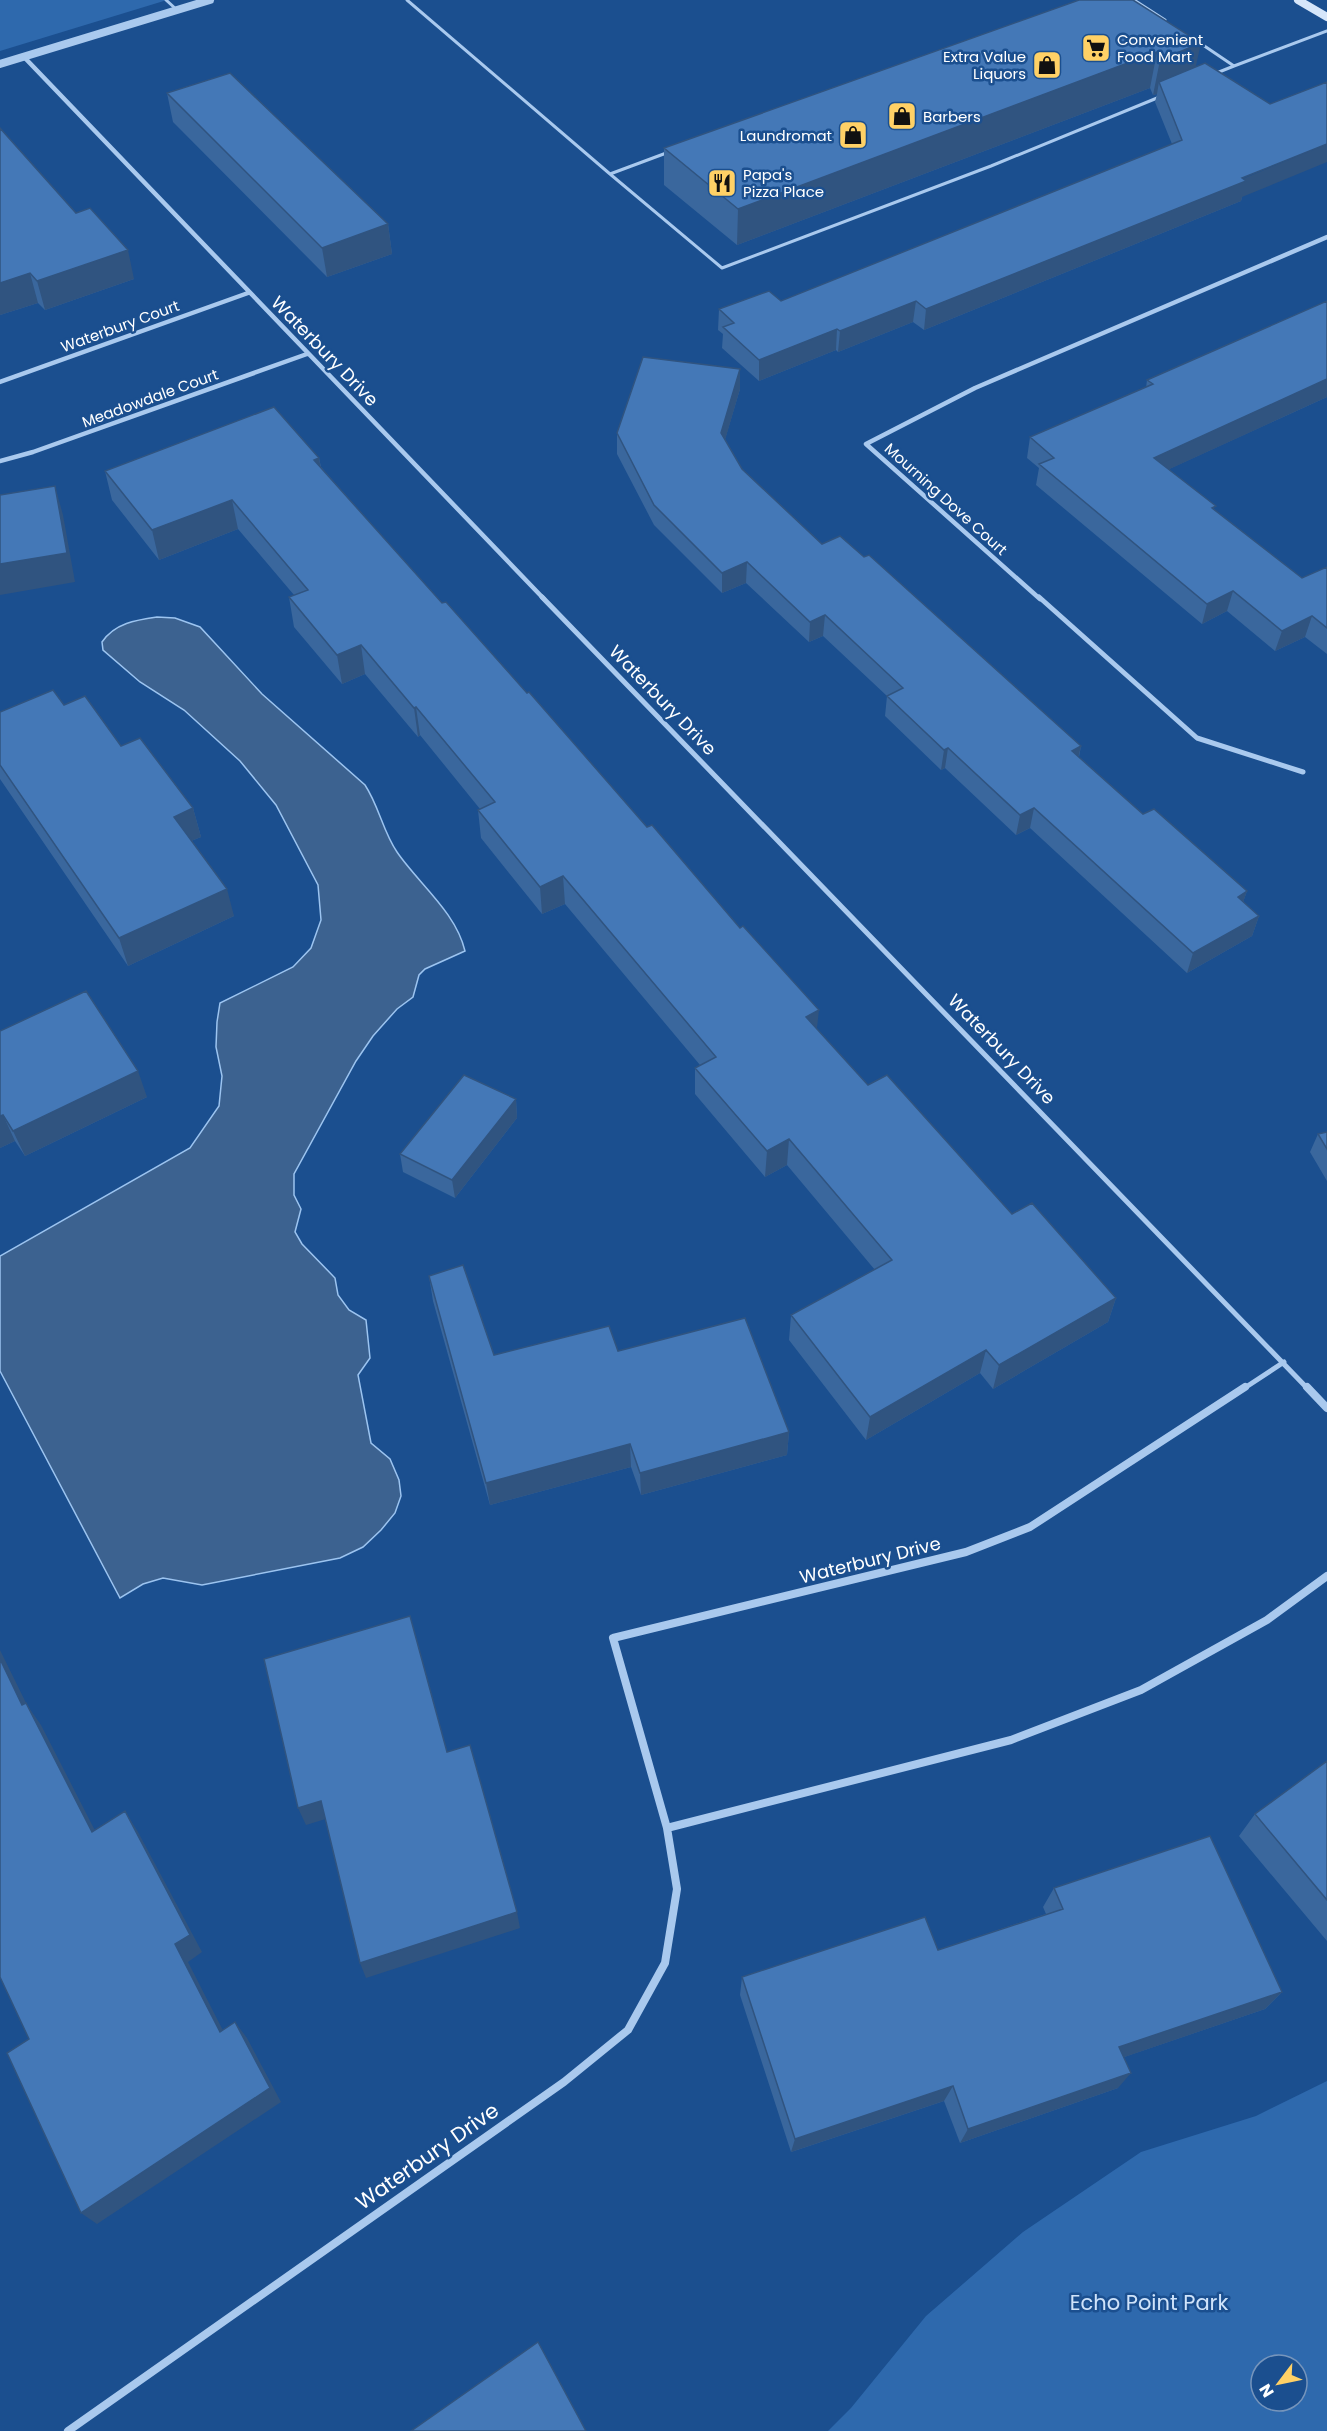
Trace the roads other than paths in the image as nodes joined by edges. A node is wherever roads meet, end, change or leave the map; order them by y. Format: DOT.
graph roads {
  1 [pos="166,0"];
  2 [pos="210,0"];
  3 [pos="407,0"];
  4 [pos="1134,0"];
  5 [pos="1298,0"];
  6 [pos="177,10"];
  7 [pos="1327,17"];
  8 [pos="1174,26"];
  9 [pos="1327,31"];
  10 [pos="1194,40"];
  11 [pos="24,57"];
  12 [pos="0,64"];
  13 [pos="1234,66"];
  14 [pos="1212,75"];
  15 [pos="1167,93"];
  16 [pos="676,149"];
  17 [pos="610,174"];
  18 [pos="1327,237"];
  19 [pos="248,292"];
  20 [pos="307,354"];
  21 [pos="0,382"];
  22 [pos="0,461"];
  23 [pos="1303,772"];
  24 [pos="1284,1362"];
  25 [pos="1327,1408"];
  26 [pos="1327,1576"];
  27 [pos="667,1828"];
  28 [pos="68,2431"];
  1 -- 6 [label="lane"];
  2 -- 6 [label="street"];
  3 -- 17 [label="lane"];
  4 -- 8 [label="lane"];
  5 -- 7 [label="main road"];
  6 -- 11 [label="street"];
  9 -- 13 [label="lane"];
  10 -- 13 [label="lane"];
  11 -- 12 [label="street"];
  11 -- 19 [label="street, Waterbury Drive"];
  13 -- 14 [label="lane"];
  15 -- 17 [label="lane"];
  16 -- 17 [label="lane"];
  18 -- 23 [label="street, Mourning Dove Court"];
  19 -- 20 [label="street, Waterbury Drive"];
  19 -- 21 [label="street, Waterbury Court"];
  20 -- 22 [label="street, Meadowdale Court"];
  20 -- 24 [label="street, Waterbury Drive"];
  24 -- 25 [label="street, Waterbury Drive"];
  24 -- 27 [label="street, Waterbury Drive"];
  26 -- 27 [label="street"];
  27 -- 28 [label="street, Waterbury Drive"];
}
